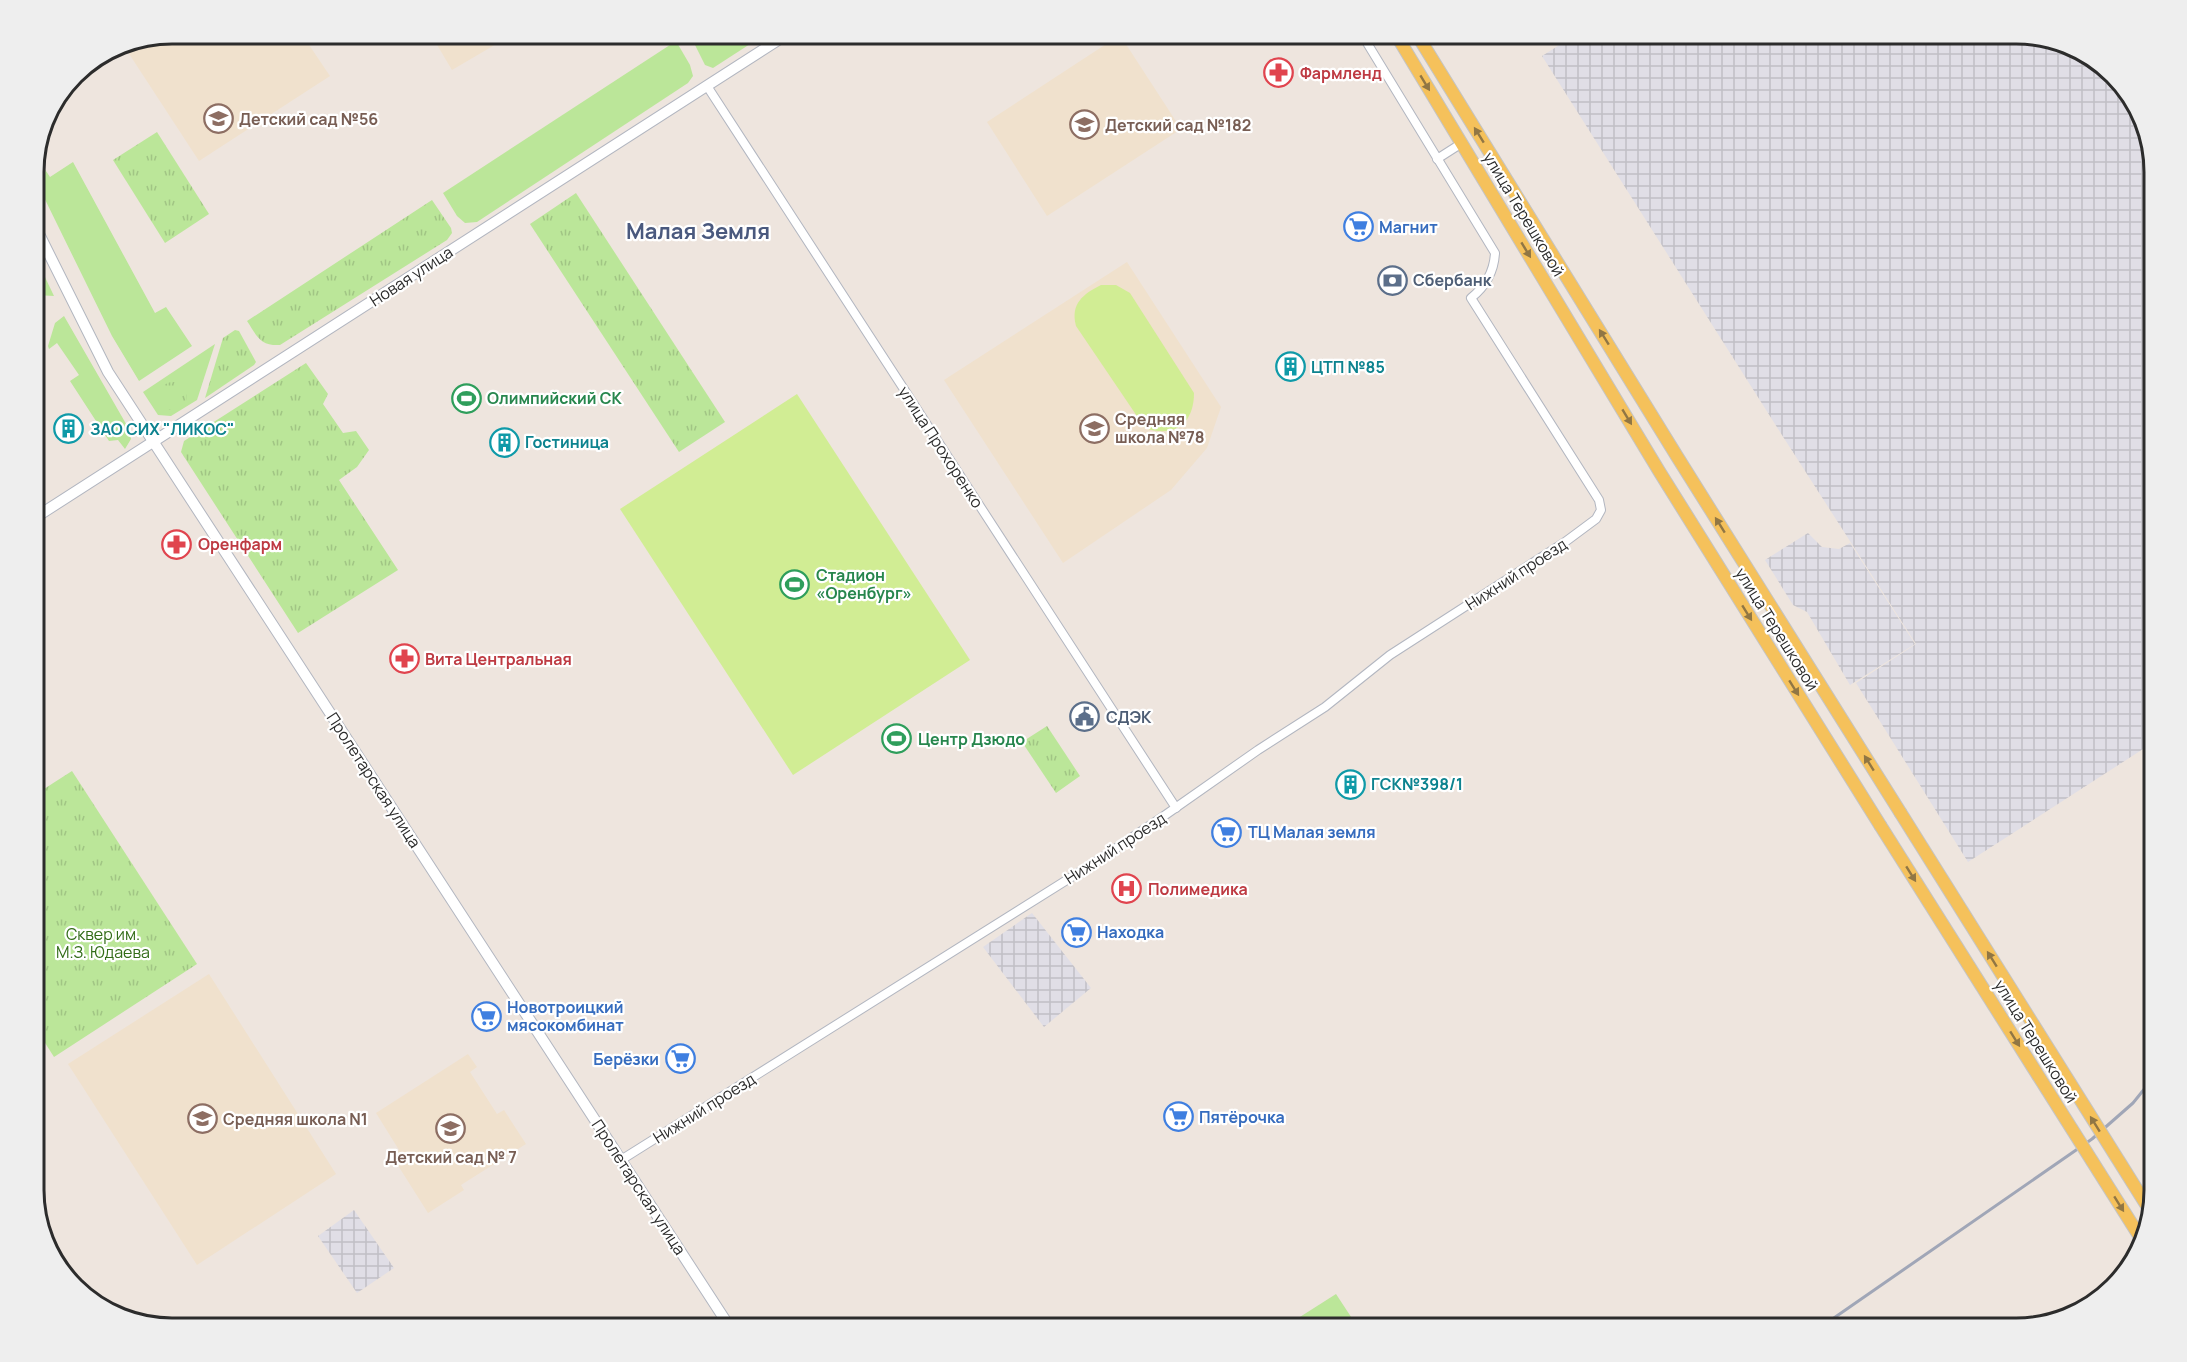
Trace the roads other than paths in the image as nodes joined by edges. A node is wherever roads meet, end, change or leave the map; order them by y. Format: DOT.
graph roads {
  1 [pos="772,44"];
  2 [pos="1367,44"];
  3 [pos="1402,44"];
  4 [pos="1423,44"];
  5 [pos="707,87"];
  6 [pos="1462,143"];
  7 [pos="1437,159"];
  8 [pos="44,244"];
  9 [pos="153,441"];
  10 [pos="44,512"];
  11 [pos="1176,808"];
  12 [pos="621,1160"];
  13 [pos="2143,1199"];
  14 [pos="2137,1232"];
  15 [pos="724,1318"];
  1 -- 5 [label="main road, Новая улица"];
  2 -- 7 [label="street"];
  3 -- 6 [label="main road, улица Терешковой, one-way"];
  13 -- 4 [label="main road, улица Терешковой, one-way, bridge"];
  5 -- 9 [label="main road, Новая улица"];
  5 -- 11 [label="street, улица Прохоренко"];
  6 -- 7 [label="street"];
  6 -- 14 [label="main road, улица Терешковой, one-way, bridge"];
  7 -- 11 [label="street, Нижний проезд"];
  8 -- 9 [label="main road, Пролетарская улица"];
  9 -- 10 [label="main road, Новая улица"];
  9 -- 12 [label="main road, Пролетарская улица"];
  11 -- 12 [label="street, Нижний проезд"];
  12 -- 15 [label="main road, Пролетарская улица"];
}
